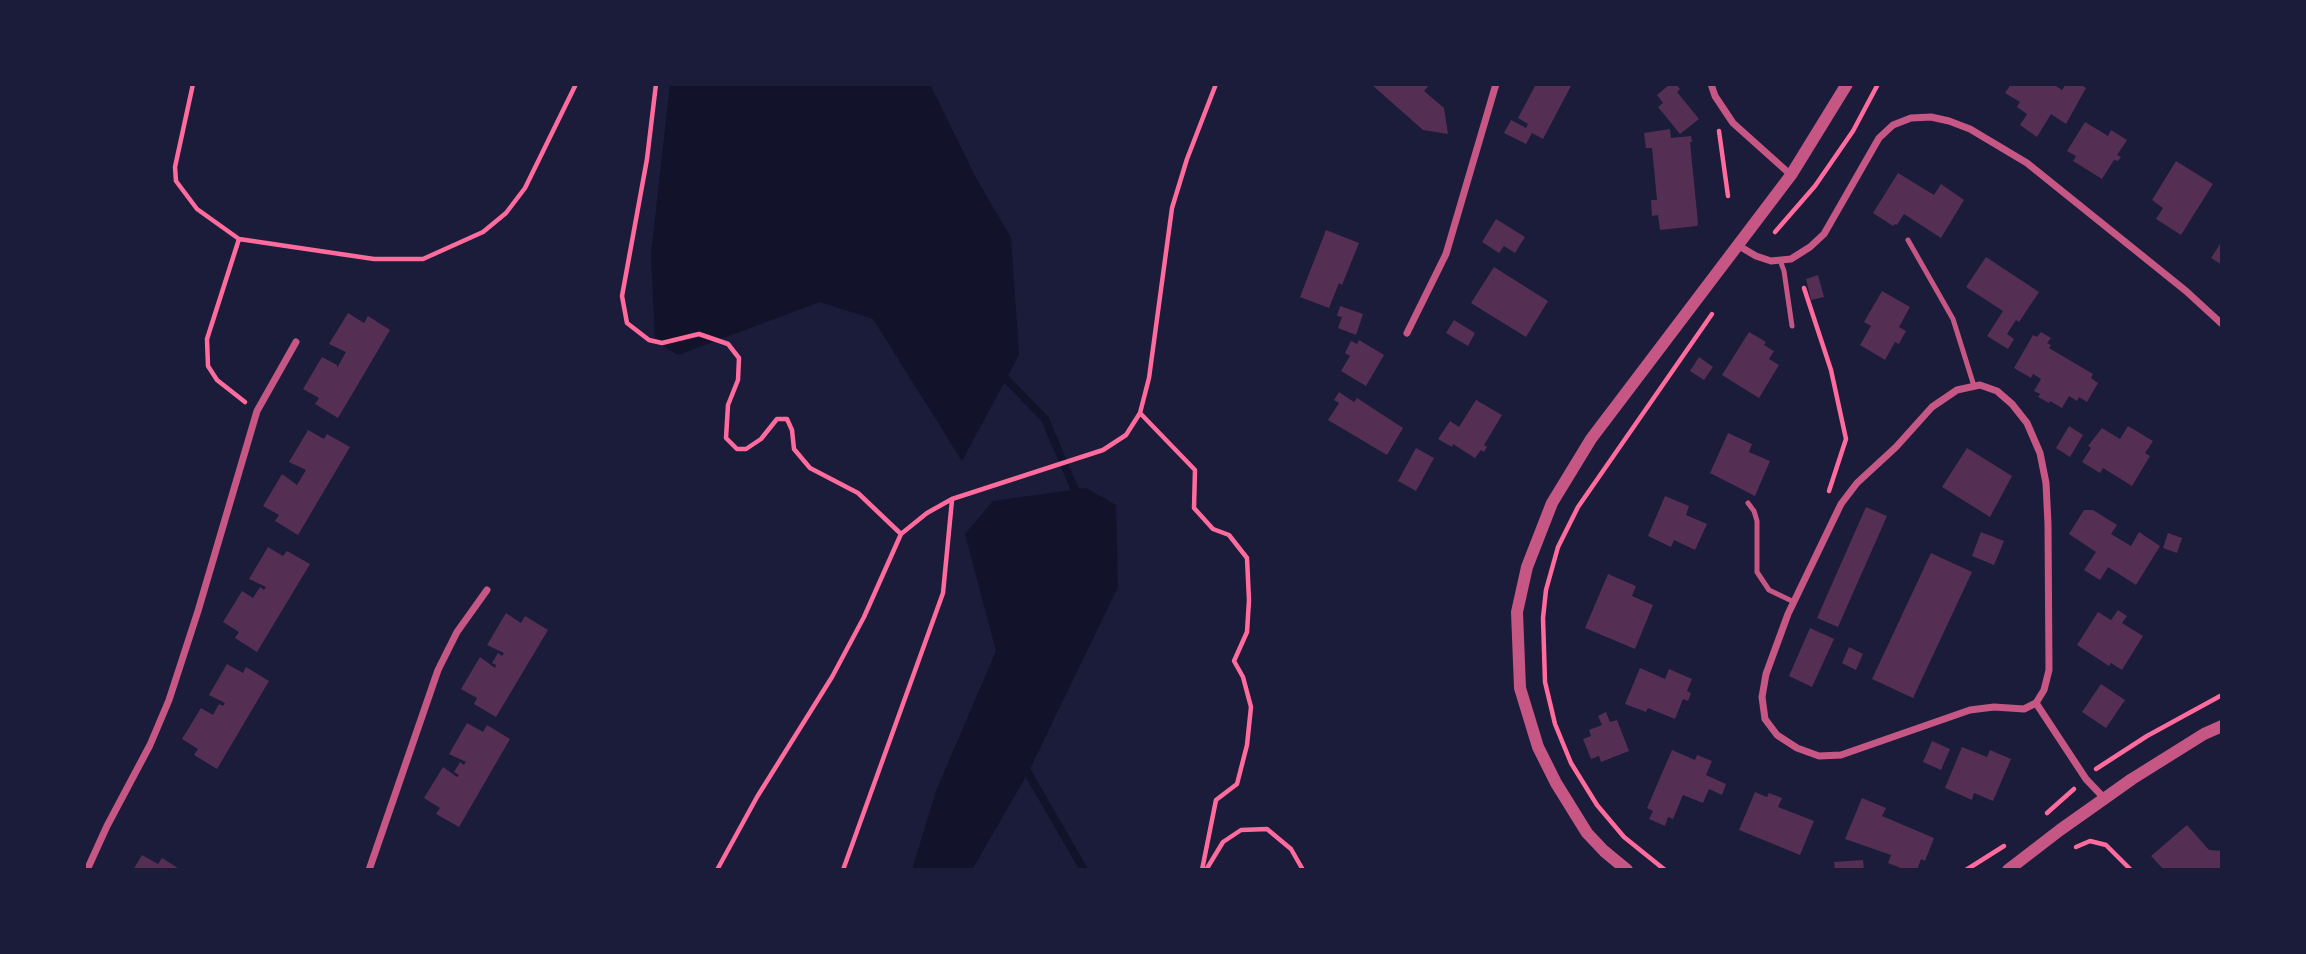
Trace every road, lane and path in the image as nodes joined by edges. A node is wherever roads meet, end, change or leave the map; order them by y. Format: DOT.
graph roads {
  1 [pos="193,84"];
  2 [pos="576,84"];
  3 [pos="656,84"];
  4 [pos="1216,84"];
  5 [pos="1496,84"];
  6 [pos="1711,84"];
  7 [pos="1847,84"];
  8 [pos="1878,84"];
  9 [pos="1730,118"];
  10 [pos="1791,175"];
  11 [pos="1728,196"];
  12 [pos="239,239"];
  13 [pos="1908,240"];
  14 [pos="1739,246"];
  15 [pos="1756,256"];
  16 [pos="1791,259"];
  17 [pos="1780,260"];
  18 [pos="1715,311"];
  19 [pos="2222,324"];
  20 [pos="1792,326"];
  21 [pos="1406,333"];
  22 [pos="296,342"];
  23 [pos="1974,386"];
  24 [pos="257,411"];
  25 [pos="1140,413"];
  26 [pos="1828,495"];
  27 [pos="952,499"];
  28 [pos="1748,503"];
  29 [pos="901,534"];
  30 [pos="487,590"];
  31 [pos="1794,602"];
  32 [pos="2036,704"];
  33 [pos="2222,726"];
  34 [pos="2104,798"];
  35 [pos="2076,847"];
  36 [pos="87,870"];
  37 [pos="369,870"];
  38 [pos="717,870"];
  39 [pos="843,870"];
  40 [pos="1204,870"];
  41 [pos="1303,870"];
  42 [pos="1627,870"];
  43 [pos="1665,870"];
  44 [pos="2008,870"];
  45 [pos="2131,870"];
  1 -- 12 [label="path"];
  2 -- 12 [label="path"];
  3 -- 29 [label="path"];
  4 -- 25 [label="path"];
  5 -- 21 [label="street"];
  6 -- 9 [label="street"];
  7 -- 10 [label="street"];
  8 -- 15 [label="path"];
  9 -- 10 [label="street"];
  9 -- 11 [label="path"];
  10 -- 14 [label="street"];
  12 -- 24 [label="path"];
  13 -- 23 [label="lane"];
  14 -- 15 [label="street"];
  14 -- 42 [label="street"];
  15 -- 17 [label="street"];
  16 -- 17 [label="street"];
  16 -- 19 [label="street"];
  16 -- 26 [label="path"];
  17 -- 20 [label="lane"];
  18 -- 43 [label="path"];
  22 -- 24 [label="street"];
  23 -- 31 [label="street"];
  23 -- 32 [label="street"];
  24 -- 36 [label="street"];
  25 -- 27 [label="path"];
  25 -- 40 [label="path"];
  27 -- 29 [label="path"];
  27 -- 39 [label="path"];
  28 -- 31 [label="lane"];
  29 -- 38 [label="path"];
  30 -- 37 [label="street"];
  31 -- 32 [label="street"];
  32 -- 34 [label="street"];
  33 -- 34 [label="street"];
  34 -- 44 [label="street"];
  35 -- 45 [label="path"];
  40 -- 41 [label="path"];
}
